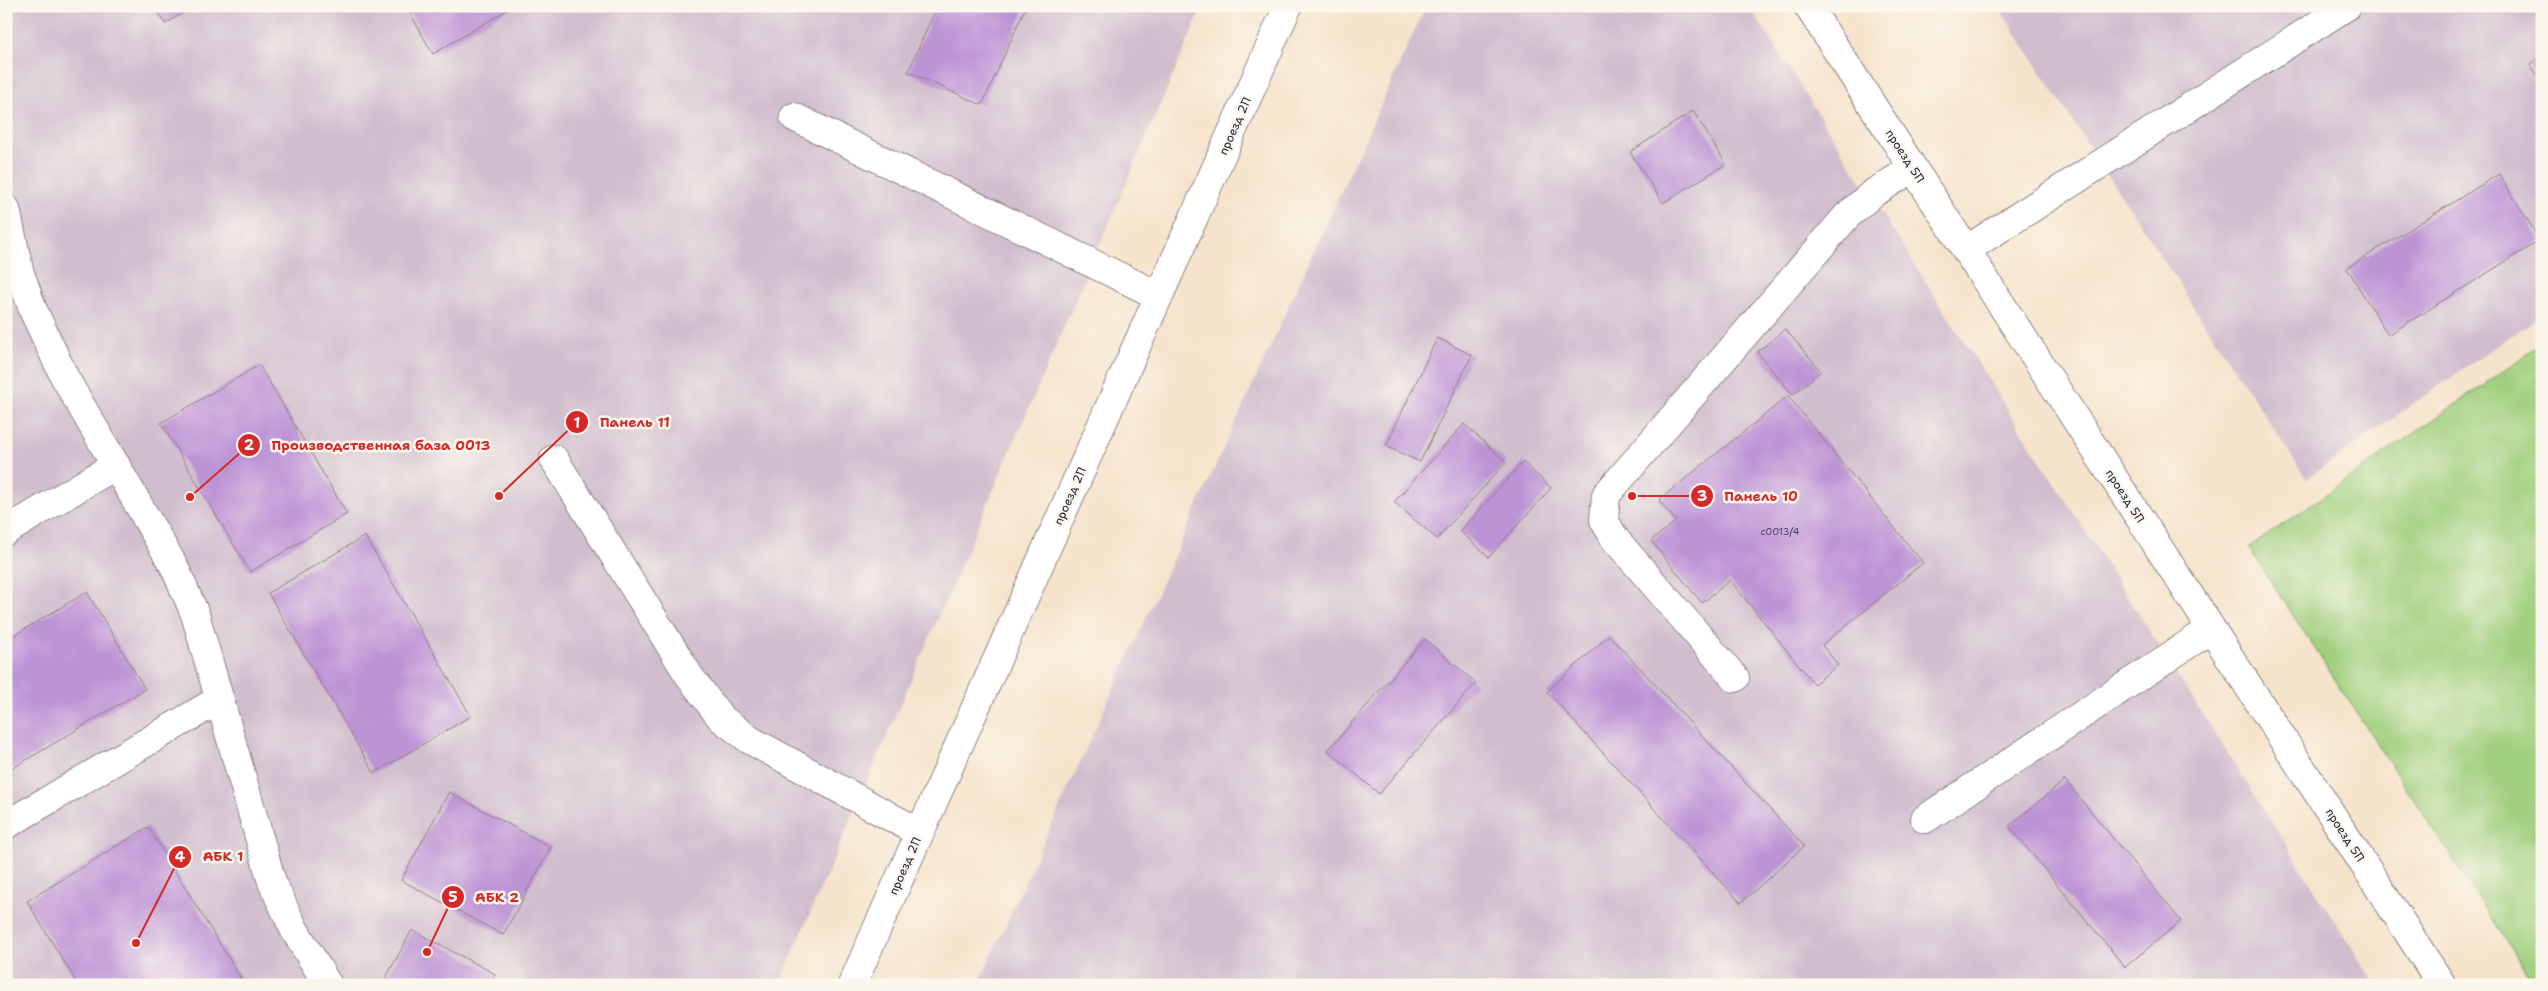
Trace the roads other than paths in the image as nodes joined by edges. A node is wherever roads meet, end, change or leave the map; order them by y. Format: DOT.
graph roads {
  1 [pos="1288,6"];
  2 [pos="1808,6"];
  3 [pos="2347,6"];
  4 [pos="794,117"];
  5 [pos="1913,168"];
  6 [pos="6,209"];
  7 [pos="1966,250"];
  8 [pos="1159,296"];
  9 [pos="554,459"];
  10 [pos="116,465"];
  11 [pos="6,532"];
  12 [pos="2211,628"];
  13 [pos="1735,678"];
  14 [pos="220,699"];
  15 [pos="1925,819"];
  16 [pos="6,825"];
  17 [pos="920,833"];
  18 [pos="328,985"];
  19 [pos="852,985"];
  20 [pos="2442,985"];
  1 -- 8 [label="street, проезд 2П"];
  2 -- 5 [label="street, проезд 5П"];
  3 -- 7 [label="street"];
  4 -- 8 [label="street"];
  5 -- 7 [label="street, проезд 5П"];
  5 -- 13 [label="street"];
  6 -- 10 [label="street"];
  7 -- 12 [label="street, проезд 5П"];
  8 -- 17 [label="street, проезд 2П"];
  9 -- 17 [label="street"];
  10 -- 11 [label="street"];
  10 -- 14 [label="street"];
  12 -- 15 [label="street"];
  12 -- 20 [label="street, проезд 5П"];
  14 -- 16 [label="street"];
  14 -- 18 [label="street"];
  17 -- 19 [label="street, проезд 2П"];
}
